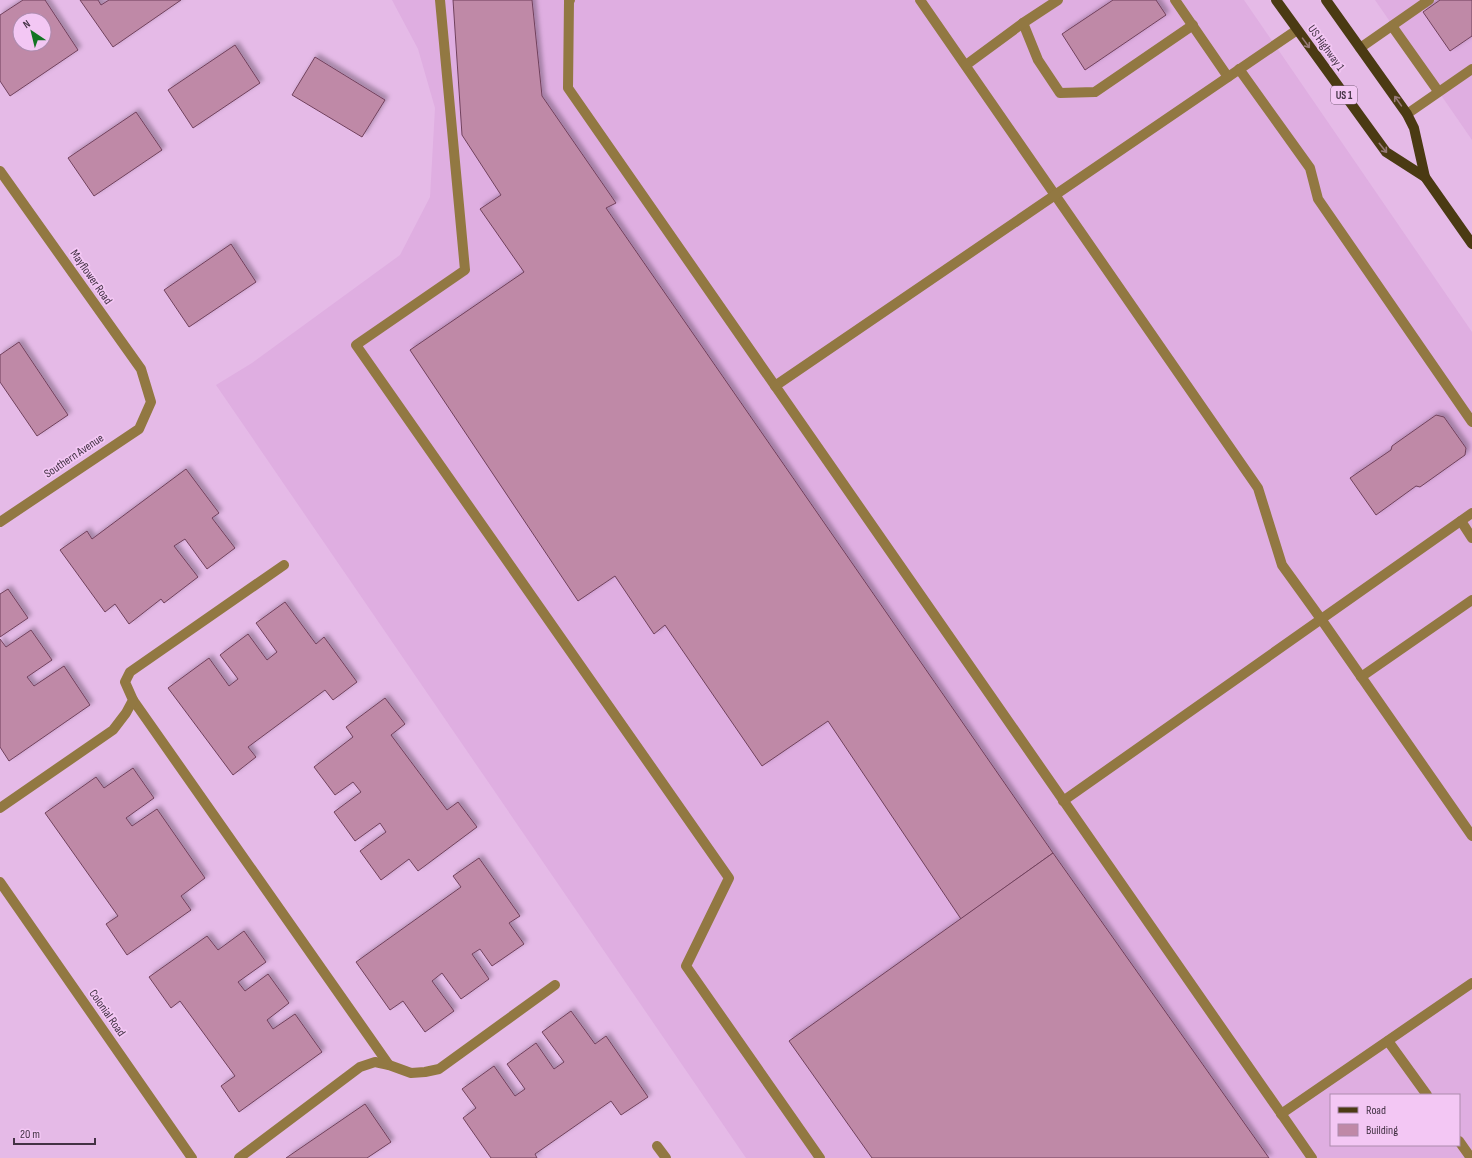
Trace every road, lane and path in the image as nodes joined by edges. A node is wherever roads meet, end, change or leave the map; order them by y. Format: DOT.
graph roads {
  1 [pos="440,0"];
  2 [pos="570,0"];
  3 [pos="920,0"];
  4 [pos="1058,0"];
  5 [pos="1175,0"];
  6 [pos="1276,0"];
  7 [pos="1326,0"];
  8 [pos="1429,0"];
  9 [pos="1022,23"];
  10 [pos="1193,25"];
  11 [pos="1392,26"];
  12 [pos="1297,30"];
  13 [pos="1360,48"];
  14 [pos="966,65"];
  15 [pos="1239,69"];
  16 [pos="1472,69"];
  17 [pos="1228,77"];
  18 [pos="1438,92"];
  19 [pos="1407,114"];
  20 [pos="0,171"];
  21 [pos="1425,177"];
  22 [pos="1055,195"];
  23 [pos="1471,241"];
  24 [pos="775,386"];
  25 [pos="151,402"];
  26 [pos="1472,422"];
  27 [pos="1472,513"];
  28 [pos="1461,521"];
  29 [pos="0,522"];
  30 [pos="1472,538"];
  31 [pos="284,565"];
  32 [pos="1472,600"];
  33 [pos="1321,619"];
  34 [pos="1361,677"];
  35 [pos="132,700"];
  36 [pos="1063,801"];
  37 [pos="0,808"];
  38 [pos="1472,836"];
  39 [pos="0,882"];
  40 [pos="1472,983"];
  41 [pos="555,985"];
  42 [pos="1388,1041"];
  43 [pos="389,1064"];
  44 [pos="1426,1094"];
  45 [pos="1281,1114"];
  46 [pos="1460,1142"];
  47 [pos="657,1146"];
  48 [pos="192,1158"];
  49 [pos="239,1158"];
  50 [pos="666,1158"];
  51 [pos="820,1158"];
  52 [pos="1312,1158"];
  53 [pos="1471,1158"];
  1 -- 51 [label="street"];
  2 -- 24 [label="street"];
  3 -- 14 [label="street"];
  4 -- 9 [label="street"];
  5 -- 10 [label="street"];
  6 -- 12 [label="main road, US Highway 1 / US 1"];
  7 -- 13 [label="main road, US Highway 1 / US 1"];
  8 -- 11 [label="street"];
  9 -- 10 [label="street"];
  9 -- 14 [label="street"];
  10 -- 17 [label="street"];
  11 -- 13 [label="street"];
  11 -- 18 [label="street"];
  12 -- 15 [label="street"];
  12 -- 21 [label="main road, US Highway 1 / US 1, one-way"];
  19 -- 13 [label="main road, US Highway 1 / US 1, one-way"];
  14 -- 22 [label="street"];
  15 -- 17 [label="street"];
  15 -- 26 [label="street"];
  16 -- 18 [label="street"];
  17 -- 22 [label="street"];
  18 -- 19 [label="street"];
  19 -- 21 [label="main road, US Highway 1 / US 1"];
  20 -- 25 [label="street, Mayflower Road"];
  21 -- 23 [label="main road, US Highway 1 / US 1"];
  22 -- 24 [label="street"];
  22 -- 33 [label="street"];
  24 -- 36 [label="street"];
  25 -- 29 [label="street, Southern Avenue"];
  27 -- 28 [label="street"];
  28 -- 30 [label="street"];
  28 -- 33 [label="street"];
  31 -- 35 [label="street"];
  32 -- 34 [label="street"];
  33 -- 34 [label="street"];
  33 -- 36 [label="street"];
  34 -- 38 [label="street"];
  35 -- 37 [label="street"];
  35 -- 43 [label="street"];
  36 -- 45 [label="street"];
  39 -- 48 [label="street, Colonial Road"];
  40 -- 42 [label="street"];
  41 -- 43 [label="street"];
  42 -- 44 [label="street"];
  42 -- 45 [label="street"];
  43 -- 49 [label="street"];
  45 -- 52 [label="street"];
  46 -- 53 [label="street"];
  47 -- 50 [label="street"];
}
